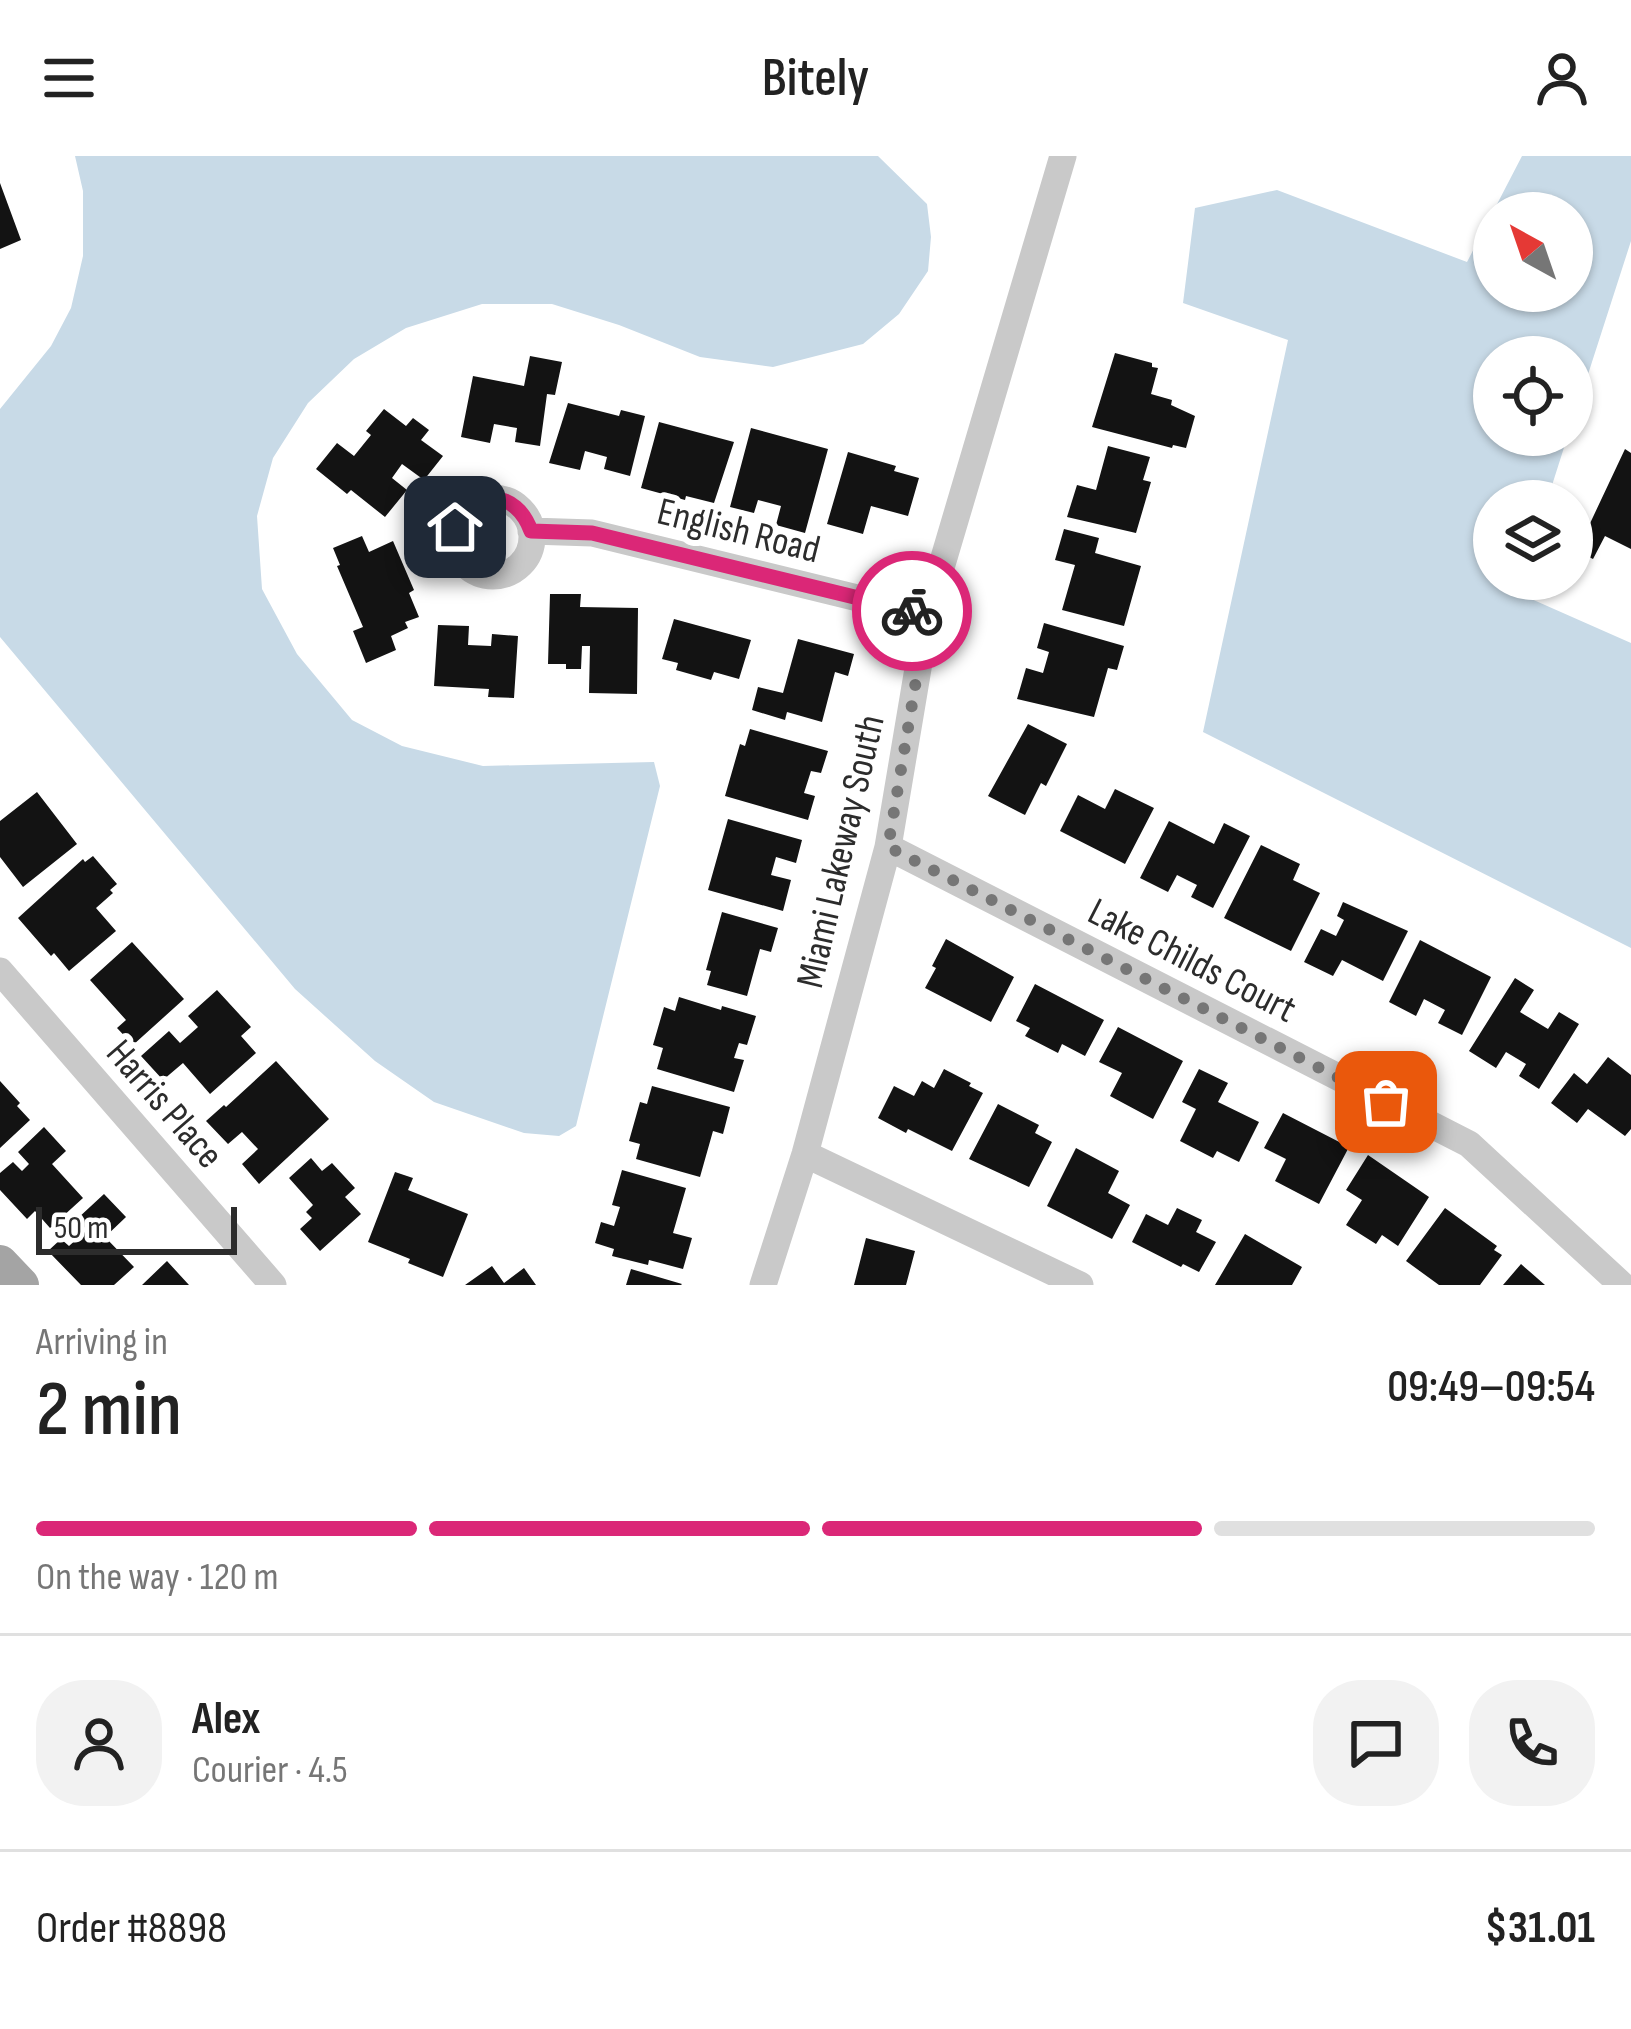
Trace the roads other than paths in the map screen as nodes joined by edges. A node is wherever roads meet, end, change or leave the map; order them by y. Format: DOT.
graph roads {
  1 [pos="1063,156"];
  2 [pos="531,531"];
  3 [pos="927,615"];
  4 [pos="888,847"];
  5 [pos="0,971"];
  6 [pos="805,1154"];
  7 [pos="0,1263"];
  8 [pos="21,1285"];
  9 [pos="273,1285"];
  10 [pos="763,1285"];
  11 [pos="1080,1285"];
  12 [pos="1622,1285"];
  1 -- 3 [label="street, Miami Lakeway South"];
  2 -- 3 [label="street, English Road"];
  3 -- 4 [label="street, Miami Lakeway South"];
  4 -- 6 [label="street, Miami Lakeway South"];
  4 -- 12 [label="street, Lake Childs Court"];
  5 -- 9 [label="street, Harris Place"];
  6 -- 10 [label="street, Miami Lakeway South"];
  6 -- 11 [label="street"];
  7 -- 8 [label="main road"];
}
